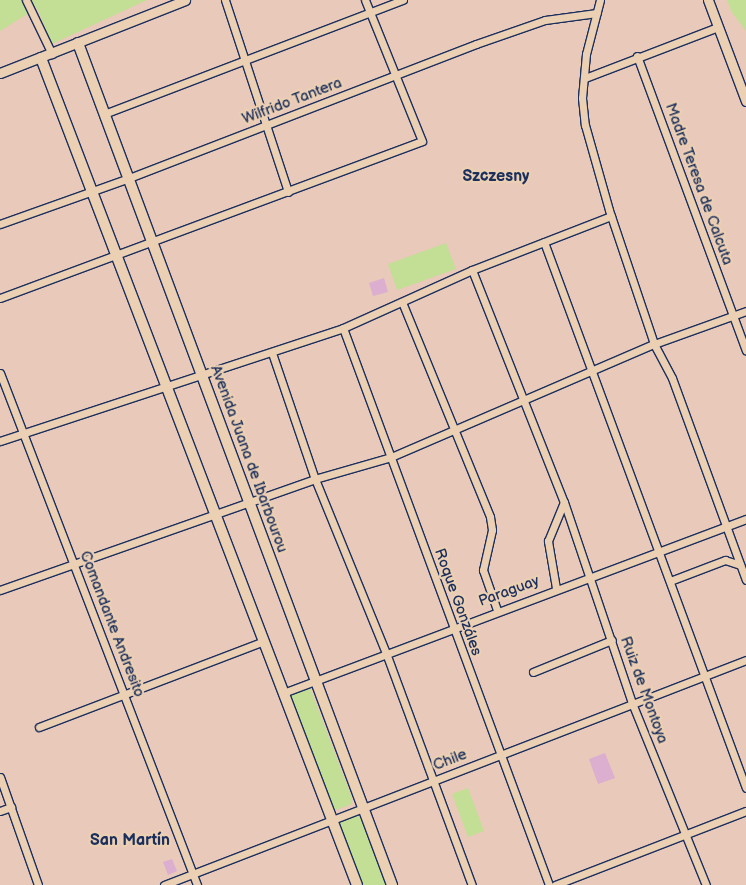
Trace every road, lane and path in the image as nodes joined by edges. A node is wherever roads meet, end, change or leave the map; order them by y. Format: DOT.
graph roads {
  1 [pos="26,0"];
  2 [pos="185,0"];
  3 [pos="225,0"];
  4 [pos="365,0"];
  5 [pos="403,0"];
  6 [pos="600,0"];
  7 [pos="708,0"];
  8 [pos="369,13"];
  9 [pos="597,13"];
  10 [pos="718,27"];
  11 [pos="78,43"];
  12 [pos="52,54"];
  13 [pos="637,56"];
  14 [pos="41,58"];
  15 [pos="245,61"];
  16 [pos="0,73"];
  17 [pos="395,76"];
  18 [pos="585,78"];
  19 [pos="746,101"];
  20 [pos="104,114"];
  21 [pos="266,125"];
  22 [pos="128,178"];
  23 [pos="91,190"];
  24 [pos="288,192"];
  25 [pos="611,216"];
  26 [pos="0,224"];
  27 [pos="544,242"];
  28 [pos="152,243"];
  29 [pos="117,256"];
  30 [pos="472,270"];
  31 [pos="0,298"];
  32 [pos="402,302"];
  33 [pos="746,311"];
  34 [pos="733,316"];
  35 [pos="343,328"];
  36 [pos="654,344"];
  37 [pos="746,350"];
  38 [pos="272,353"];
  39 [pos="0,373"];
  40 [pos="591,373"];
  41 [pos="202,376"];
  42 [pos="168,387"];
  43 [pos="524,401"];
  44 [pos="454,430"];
  45 [pos="23,432"];
  46 [pos="0,441"];
  47 [pos="390,457"];
  48 [pos="315,479"];
  49 [pos="249,502"];
  50 [pos="564,502"];
  51 [pos="216,514"];
  52 [pos="746,519"];
  53 [pos="726,525"];
  54 [pos="659,551"];
  55 [pos="74,563"];
  56 [pos="740,565"];
  57 [pos="591,576"];
  58 [pos="746,580"];
  59 [pos="670,581"];
  60 [pos="556,588"];
  61 [pos="0,590"];
  62 [pos="497,610"];
  63 [pos="453,626"];
  64 [pos="612,640"];
  65 [pos="264,641"];
  66 [pos="386,653"];
  67 [pos="746,660"];
  68 [pos="533,672"];
  69 [pos="704,676"];
  70 [pos="314,681"];
  71 [pos="282,692"];
  72 [pos="124,694"];
  73 [pos="632,703"];
  74 [pos="39,726"];
  75 [pos="498,756"];
  76 [pos="0,777"];
  77 [pos="433,781"];
  78 [pos="746,788"];
  79 [pos="11,806"];
  80 [pos="363,809"];
  81 [pos="746,810"];
  82 [pos="0,811"];
  83 [pos="333,821"];
  84 [pos="686,835"];
  85 [pos="192,874"];
  86 [pos="38,885"];
  87 [pos="164,885"];
  88 [pos="197,885"];
  89 [pos="356,885"];
  90 [pos="392,885"];
  91 [pos="472,885"];
  92 [pos="548,885"];
  93 [pos="555,885"];
  94 [pos="706,885"];
  1 -- 12 [label="street"];
  2 -- 11 [label="street"];
  3 -- 15 [label="street"];
  4 -- 8 [label="street"];
  5 -- 8 [label="street"];
  6 -- 9 [label="street"];
  7 -- 10 [label="street"];
  8 -- 15 [label="street"];
  8 -- 17 [label="street"];
  9 -- 17 [label="street, Wilfrido Tantera"];
  9 -- 18 [label="street"];
  10 -- 13 [label="street"];
  10 -- 19 [label="street"];
  11 -- 12 [label="street"];
  11 -- 20 [label="main road, Avenida Juana de Ibarbourou"];
  12 -- 14 [label="street"];
  13 -- 18 [label="street"];
  13 -- 34 [label="street, Madre Teresa de Calcuta"];
  14 -- 16 [label="street"];
  14 -- 23 [label="main road"];
  15 -- 20 [label="street"];
  15 -- 21 [label="street"];
  17 -- 21 [label="street, Wilfrido Tantera"];
  17 -- 24 [label="street"];
  18 -- 25 [label="street"];
  20 -- 22 [label="main road, Avenida Juana de Ibarbourou"];
  21 -- 22 [label="street, Wilfrido Tantera"];
  21 -- 24 [label="street"];
  22 -- 23 [label="street, Wilfrido Tantera"];
  22 -- 28 [label="main road, Avenida Juana de Ibarbourou"];
  23 -- 26 [label="street, Wilfrido Tantera"];
  23 -- 29 [label="main road"];
  24 -- 28 [label="street"];
  25 -- 27 [label="street"];
  25 -- 36 [label="street"];
  27 -- 30 [label="street"];
  27 -- 40 [label="street"];
  28 -- 29 [label="street"];
  28 -- 41 [label="main road, Avenida Juana de Ibarbourou"];
  29 -- 31 [label="street"];
  29 -- 42 [label="main road"];
  30 -- 32 [label="street"];
  30 -- 43 [label="street, Ruiz de Montoya"];
  32 -- 35 [label="street"];
  32 -- 44 [label="street"];
  33 -- 34 [label="street"];
  34 -- 36 [label="street"];
  34 -- 37 [label="street, Madre Teresa de Calcuta"];
  35 -- 38 [label="street"];
  35 -- 47 [label="street, Roque Gonzáles"];
  36 -- 40 [label="street"];
  36 -- 53 [label="street"];
  38 -- 41 [label="street"];
  38 -- 48 [label="street"];
  39 -- 45 [label="street, Comandante Andresito"];
  40 -- 43 [label="street"];
  40 -- 54 [label="street"];
  41 -- 42 [label="street"];
  41 -- 49 [label="main road, Avenida Juana de Ibarbourou"];
  42 -- 45 [label="street"];
  42 -- 51 [label="main road"];
  43 -- 44 [label="street"];
  43 -- 50 [label="street, Ruiz de Montoya"];
  44 -- 47 [label="street"];
  44 -- 62 [label="street"];
  45 -- 46 [label="street"];
  45 -- 55 [label="street, Comandante Andresito"];
  47 -- 48 [label="street"];
  47 -- 63 [label="street, Roque Gonzáles"];
  48 -- 49 [label="street"];
  48 -- 66 [label="street"];
  49 -- 51 [label="street"];
  49 -- 70 [label="main road, Avenida Juana de Ibarbourou"];
  50 -- 57 [label="street, Ruiz de Montoya"];
  50 -- 60 [label="street"];
  51 -- 55 [label="street"];
  51 -- 65 [label="main road"];
  52 -- 53 [label="street, Paraguay"];
  53 -- 54 [label="street, Paraguay"];
  53 -- 56 [label="street"];
  54 -- 57 [label="street, Paraguay"];
  54 -- 59 [label="street"];
  55 -- 61 [label="street"];
  55 -- 72 [label="street, Comandante Andresito"];
  56 -- 58 [label="street"];
  56 -- 59 [label="street"];
  57 -- 60 [label="street, Paraguay"];
  57 -- 64 [label="street, Ruiz de Montoya"];
  59 -- 69 [label="street"];
  60 -- 62 [label="street, Paraguay"];
  62 -- 63 [label="street, Paraguay"];
  63 -- 66 [label="street, Paraguay"];
  63 -- 75 [label="street, Roque Gonzáles"];
  64 -- 68 [label="street"];
  64 -- 73 [label="street, Ruiz de Montoya"];
  65 -- 71 [label="main road"];
  65 -- 72 [label="street"];
  66 -- 70 [label="street, Paraguay"];
  66 -- 77 [label="street"];
  67 -- 69 [label="street, Chile"];
  69 -- 73 [label="street, Chile"];
  69 -- 78 [label="street"];
  70 -- 71 [label="street, Paraguay"];
  70 -- 80 [label="main road, Avenida Juana de Ibarbourou"];
  71 -- 83 [label="main road"];
  72 -- 74 [label="street"];
  72 -- 85 [label="street, Comandante Andresito"];
  73 -- 75 [label="street, Chile"];
  73 -- 84 [label="street, Ruiz de Montoya"];
  75 -- 77 [label="street, Chile"];
  75 -- 92 [label="street, Roque Gonzáles"];
  76 -- 79 [label="street"];
  77 -- 80 [label="street, Chile"];
  77 -- 91 [label="street"];
  79 -- 82 [label="street"];
  79 -- 86 [label="street"];
  80 -- 83 [label="street, Chile"];
  80 -- 90 [label="main road, Avenida Juana de Ibarbourou"];
  81 -- 84 [label="street"];
  83 -- 85 [label="street, Chile"];
  83 -- 89 [label="main road"];
  84 -- 93 [label="street"];
  84 -- 94 [label="street, Ruiz de Montoya"];
  85 -- 87 [label="street, Chile"];
  85 -- 88 [label="street, Comandante Andresito"];
}
